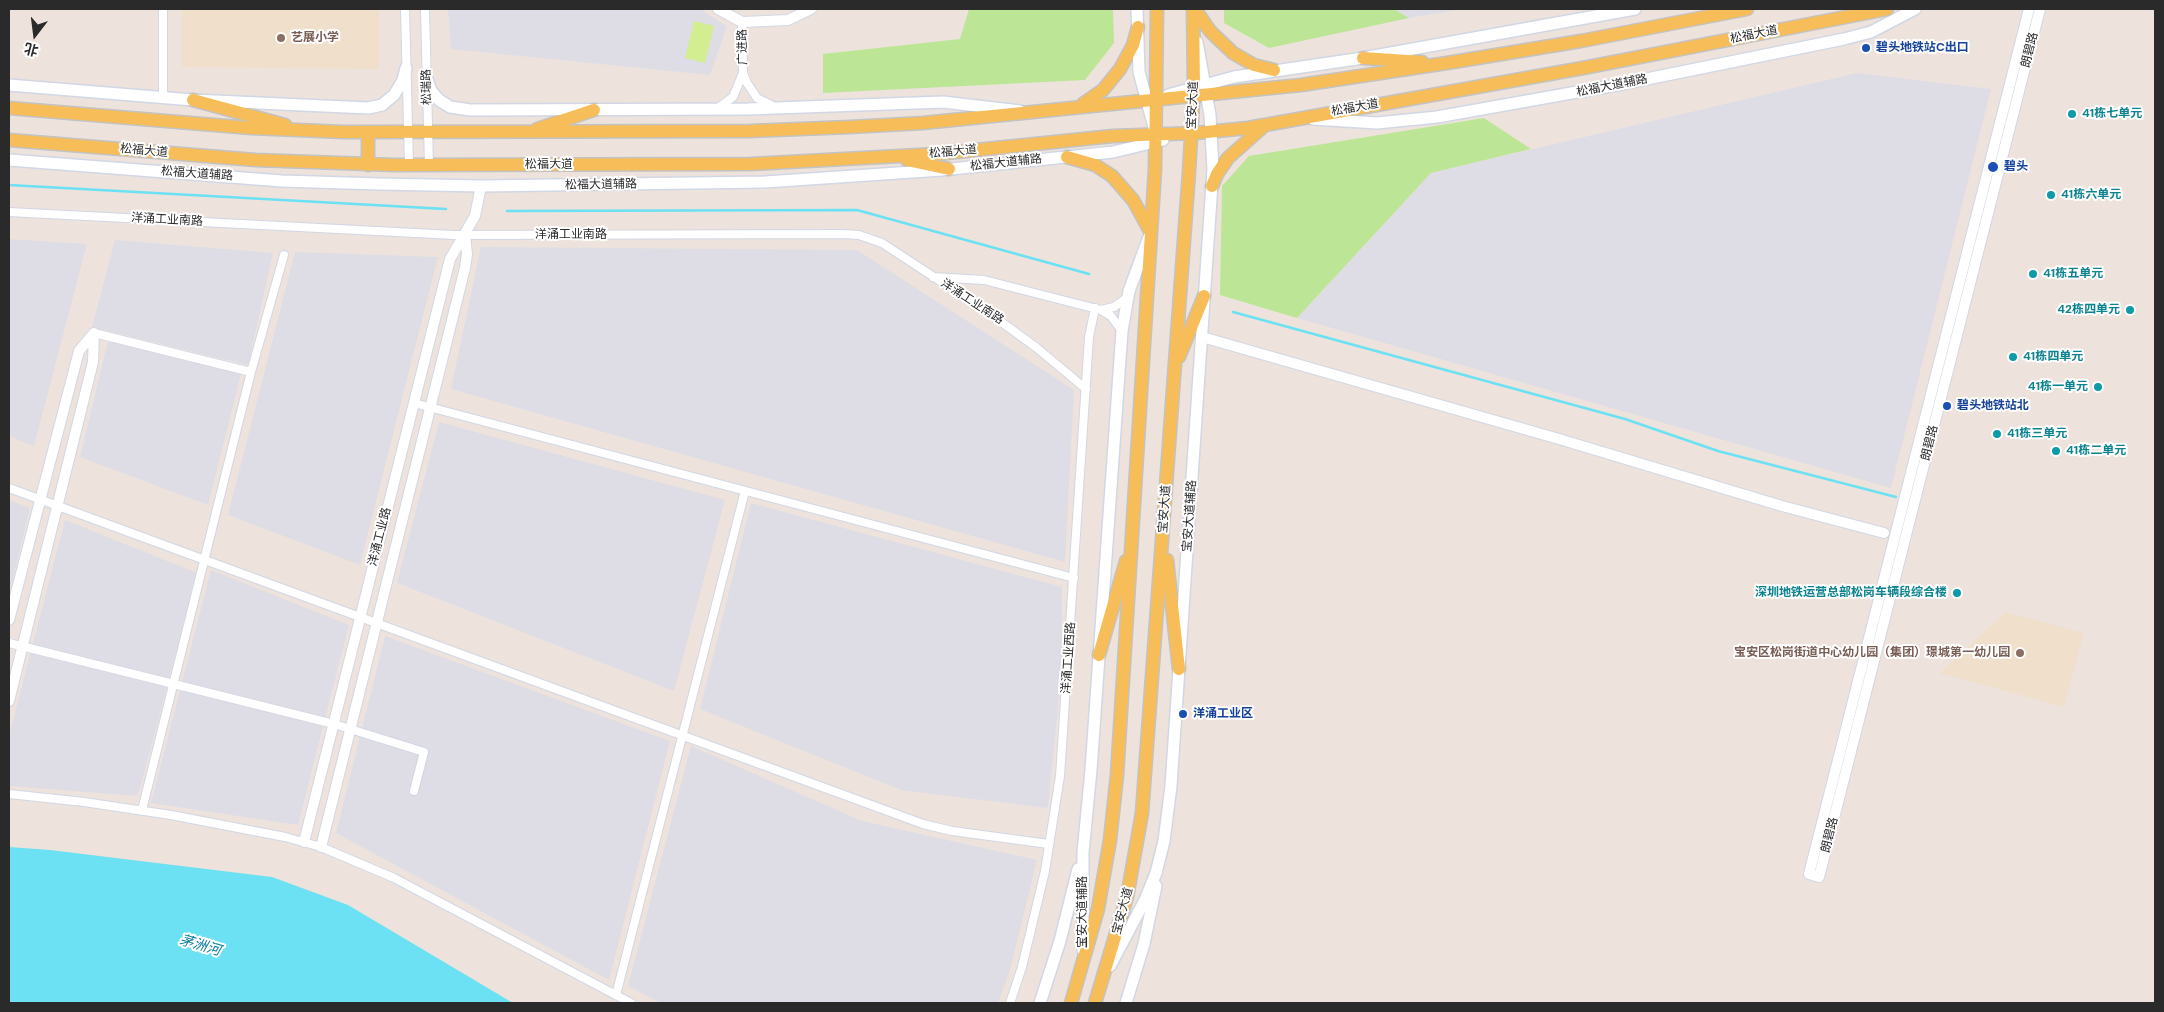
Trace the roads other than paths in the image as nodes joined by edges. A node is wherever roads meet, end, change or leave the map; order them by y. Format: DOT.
graph roads {
  1 [pos="163,9"];
  2 [pos="404,9"];
  3 [pos="425,9"];
  4 [pos="718,9"];
  5 [pos="733,9"];
  6 [pos="811,9"];
  7 [pos="1137,9"];
  8 [pos="1157,9"];
  9 [pos="1194,9"];
  10 [pos="1635,9"];
  11 [pos="1747,9"];
  12 [pos="1887,9"];
  13 [pos="1915,9"];
  14 [pos="2029,9"];
  15 [pos="2040,9"];
  16 [pos="742,22"];
  17 [pos="1138,27"];
  18 [pos="1363,58"];
  19 [pos="1447,64"];
  20 [pos="406,68"];
  21 [pos="1274,70"];
  22 [pos="743,73"];
  23 [pos="427,79"];
  24 [pos="9,85"];
  25 [pos="1200,90"];
  26 [pos="163,98"];
  27 [pos="1151,99"];
  28 [pos="193,100"];
  29 [pos="1079,106"];
  30 [pos="9,108"];
  31 [pos="782,108"];
  32 [pos="715,109"];
  33 [pos="594,110"];
  34 [pos="1027,112"];
  35 [pos="1301,118"];
  36 [pos="1266,124"];
  37 [pos="320,131"];
  38 [pos="368,132"];
  39 [pos="521,132"];
  40 [pos="1212,132"];
  41 [pos="408,133"];
  42 [pos="428,133"];
  43 [pos="1191,133"];
  44 [pos="1156,138"];
  45 [pos="9,140"];
  46 [pos="1067,157"];
  47 [pos="885,158"];
  48 [pos="9,160"];
  49 [pos="368,165"];
  50 [pos="409,165"];
  51 [pos="429,166"];
  52 [pos="949,169"];
  53 [pos="481,186"];
  54 [pos="1212,186"];
  55 [pos="9,212"];
  56 [pos="1151,233"];
  57 [pos="465,236"];
  58 [pos="284,255"];
  59 [pos="933,277"];
  60 [pos="1204,296"];
  61 [pos="1128,297"];
  62 [pos="1098,309"];
  63 [pos="1122,330"];
  64 [pos="94,333"];
  65 [pos="1202,336"];
  66 [pos="252,372"];
  67 [pos="1174,373"];
  68 [pos="1086,389"];
  69 [pos="414,404"];
  70 [pos="430,407"];
  71 [pos="9,488"];
  72 [pos="745,490"];
  73 [pos="40,499"];
  74 [pos="56,505"];
  75 [pos="1164,524"];
  76 [pos="1133,525"];
  77 [pos="1884,533"];
  78 [pos="206,560"];
  79 [pos="1074,578"];
  80 [pos="360,617"];
  81 [pos="9,620"];
  82 [pos="377,623"];
  83 [pos="9,643"];
  84 [pos="22,646"];
  85 [pos="1099,655"];
  86 [pos="1179,669"];
  87 [pos="175,684"];
  88 [pos="9,701"];
  89 [pos="334,724"];
  90 [pos="351,729"];
  91 [pos="681,735"];
  92 [pos="414,791"];
  93 [pos="9,794"];
  94 [pos="142,810"];
  95 [pos="1084,836"];
  96 [pos="304,842"];
  97 [pos="1050,844"];
  98 [pos="321,848"];
  99 [pos="1161,856"];
  100 [pos="1082,968"];
  101 [pos="1100,990"];
  102 [pos="616,995"];
  103 [pos="631,1003"];
  104 [pos="1010,1003"];
  105 [pos="1040,1003"];
  106 [pos="1071,1003"];
  107 [pos="1095,1003"];
  108 [pos="1126,1003"];
  1 -- 26 [label="street"];
  2 -- 20 [label="street, 松瑞路"];
  3 -- 23 [label="street, 松瑞路"];
  4 -- 16 [label="street, 广进路"];
  5 -- 16 [label="street, 广进路"];
  6 -- 16 [label="street"];
  7 -- 17 [label="main road"];
  8 -- 27 [label="main road, 宝安大道"];
  9 -- 21 [label="main road"];
  9 -- 25 [label="main road, 宝安大道"];
  10 -- 18 [label="main road"];
  11 -- 19 [label="main road"];
  12 -- 35 [label="main road, 松福大道"];
  13 -- 35 [label="main road, 松福大道辅路"];
  14 -- 15 [label="street, 朗碧路"];
  16 -- 22 [label="street, 广进路"];
  17 -- 27 [label="main road"];
  17 -- 29 [label="main road"];
  18 -- 19 [label="main road"];
  18 -- 21 [label="main road"];
  19 -- 25 [label="main road"];
  20 -- 28 [label="main road"];
  20 -- 41 [label="street, 松瑞路"];
  21 -- 25 [label="main road"];
  22 -- 31 [label="street"];
  22 -- 32 [label="street"];
  23 -- 33 [label="main road"];
  23 -- 42 [label="street, 松瑞路"];
  24 -- 26 [label="main road"];
  25 -- 27 [label="main road"];
  25 -- 40 [label="main road, 宝安大道辅路"];
  25 -- 43 [label="main road, 宝安大道"];
  26 -- 28 [label="main road"];
  27 -- 29 [label="main road"];
  27 -- 44 [label="main road, 宝安大道"];
  28 -- 37 [label="main road"];
  29 -- 34 [label="main road"];
  30 -- 37 [label="main road"];
  31 -- 32 [label="main road"];
  31 -- 34 [label="main road"];
  32 -- 33 [label="main road"];
  33 -- 39 [label="main road"];
  34 -- 39 [label="main road"];
  35 -- 36 [label="main road, 松福大道"];
  36 -- 40 [label="main road, 松福大道"];
  36 -- 54 [label="main road"];
  37 -- 38 [label="main road"];
  38 -- 41 [label="main road"];
  38 -- 49 [label="main road"];
  39 -- 42 [label="main road"];
  40 -- 43 [label="main road, 松福大道"];
  40 -- 54 [label="main road, 宝安大道辅路"];
  41 -- 42 [label="main road"];
  41 -- 50 [label="street, 松瑞路"];
  42 -- 51 [label="street, 松瑞路"];
  43 -- 44 [label="main road, 松福大道"];
  43 -- 67 [label="main road, 宝安大道"];
  44 -- 46 [label="main road, 松福大道辅路"];
  44 -- 47 [label="main road, 松福大道"];
  44 -- 56 [label="main road, 宝安大道"];
  45 -- 49 [label="main road, 松福大道"];
  46 -- 52 [label="main road, 松福大道辅路"];
  46 -- 56 [label="main road"];
  47 -- 51 [label="main road, 松福大道"];
  47 -- 52 [label="main road"];
  48 -- 53 [label="main road, 松福大道辅路"];
  49 -- 50 [label="main road, 松福大道"];
  50 -- 51 [label="main road, 松福大道"];
  52 -- 53 [label="main road, 松福大道辅路"];
  53 -- 57 [label="street, 洋涌工业路"];
  54 -- 60 [label="main road, 宝安大道辅路"];
  55 -- 57 [label="street, 洋涌工业南路"];
  56 -- 61 [label="main road, 宝安大道辅路"];
  56 -- 76 [label="main road, 宝安大道"];
  57 -- 59 [label="street, 洋涌工业南路"];
  57 -- 69 [label="street, 洋涌工业路"];
  57 -- 70 [label="street, 洋涌工业路"];
  58 -- 66 [label="street"];
  59 -- 62 [label="street"];
  59 -- 68 [label="street, 洋涌工业南路"];
  60 -- 65 [label="main road, 宝安大道辅路"];
  60 -- 67 [label="main road"];
  61 -- 62 [label="street"];
  61 -- 63 [label="main road, 宝安大道辅路"];
  62 -- 63 [label="street"];
  62 -- 68 [label="street, 洋涌工业西路"];
  63 -- 85 [label="main road, 宝安大道辅路"];
  64 -- 66 [label="street"];
  64 -- 73 [label="street"];
  64 -- 74 [label="street"];
  65 -- 77 [label="street"];
  65 -- 86 [label="main road, 宝安大道辅路"];
  66 -- 78 [label="street"];
  67 -- 75 [label="main road, 宝安大道"];
  68 -- 79 [label="street, 洋涌工业西路"];
  69 -- 70 [label="street"];
  69 -- 80 [label="street, 洋涌工业路"];
  70 -- 72 [label="street"];
  70 -- 82 [label="street, 洋涌工业路"];
  71 -- 73 [label="street"];
  72 -- 79 [label="street"];
  72 -- 91 [label="street"];
  73 -- 74 [label="street"];
  73 -- 81 [label="street"];
  74 -- 78 [label="street"];
  74 -- 84 [label="street"];
  75 -- 86 [label="main road"];
  75 -- 101 [label="main road, 宝安大道"];
  76 -- 85 [label="main road"];
  76 -- 100 [label="main road, 宝安大道"];
  78 -- 80 [label="street"];
  78 -- 87 [label="street"];
  79 -- 97 [label="street, 洋涌工业西路"];
  80 -- 82 [label="street"];
  80 -- 89 [label="street, 洋涌工业路"];
  82 -- 90 [label="street, 洋涌工业路"];
  82 -- 91 [label="street"];
  83 -- 84 [label="street"];
  84 -- 87 [label="street"];
  84 -- 88 [label="street"];
  85 -- 95 [label="main road, 宝安大道辅路"];
  86 -- 99 [label="main road, 宝安大道辅路"];
  87 -- 89 [label="street"];
  87 -- 94 [label="street"];
  89 -- 90 [label="street"];
  89 -- 96 [label="street, 洋涌工业路"];
  90 -- 92 [label="street"];
  90 -- 98 [label="street, 洋涌工业路"];
  91 -- 97 [label="street"];
  91 -- 102 [label="street"];
  93 -- 94 [label="street"];
  94 -- 96 [label="street"];
  95 -- 100 [label="main road, 宝安大道辅路"];
  95 -- 105 [label="main road"];
  96 -- 98 [label="street"];
  97 -- 104 [label="street, 洋涌工业西路"];
  98 -- 102 [label="street"];
  99 -- 101 [label="main road, 宝安大道辅路"];
  99 -- 108 [label="main road"];
  100 -- 106 [label="main road, 宝安大道"];
  101 -- 107 [label="main road, 宝安大道"];
  102 -- 103 [label="street"];
}
